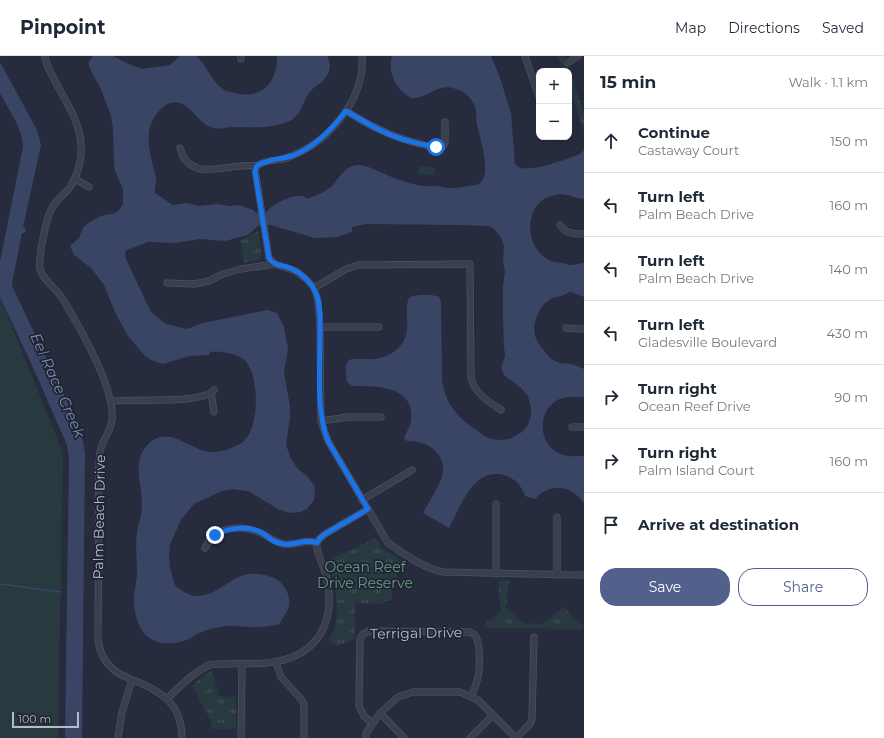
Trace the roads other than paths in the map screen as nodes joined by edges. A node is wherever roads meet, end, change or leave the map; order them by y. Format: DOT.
graph roads {
  1 [pos="45,56"];
  2 [pos="362,56"];
  3 [pos="525,56"];
  4 [pos="578,56"];
  5 [pos="568,63"];
  6 [pos="536,88"];
  7 [pos="346,111"];
  8 [pos="445,122"];
  9 [pos="180,148"];
  10 [pos="257,166"];
  11 [pos="75,179"];
  12 [pos="89,187"];
  13 [pos="560,225"];
  14 [pos="584,234"];
  15 [pos="274,264"];
  16 [pos="167,283"];
  17 [pos="314,288"];
  18 [pos="320,327"];
  19 [pos="379,327"];
  20 [pos="566,328"];
  21 [pos="584,329"];
  22 [pos="111,401"];
  23 [pos="501,410"];
  24 [pos="214,412"];
  25 [pos="381,417"];
  26 [pos="321,421"];
  27 [pos="572,426"];
  28 [pos="584,427"];
  29 [pos="412,470"];
  30 [pos="362,500"];
  31 [pos="496,504"];
  32 [pos="368,509"];
  33 [pos="557,517"];
  34 [pos="317,543"];
  35 [pos="205,548"];
  36 [pos="496,574"];
  37 [pos="557,575"];
  38 [pos="584,576"];
  39 [pos="534,637"];
  40 [pos="276,662"];
  41 [pos="242,664"];
  42 [pos="132,680"];
  43 [pos="470,696"];
  44 [pos="167,700"];
  45 [pos="380,713"];
  46 [pos="493,715"];
  47 [pos="372,723"];
  48 [pos="118,738"];
  49 [pos="182,738"];
  50 [pos="241,738"];
  51 [pos="304,738"];
  52 [pos="366,738"];
  53 [pos="404,738"];
  54 [pos="470,738"];
  55 [pos="516,738"];
  1 -- 11 [label="street, Palm Beach Drive"];
  2 -- 7 [label="street"];
  3 -- 6 [label="street"];
  4 -- 5 [label="street"];
  7 -- 8 [label="street"];
  7 -- 10 [label="street"];
  9 -- 10 [label="street"];
  10 -- 15 [label="street"];
  11 -- 12 [label="street"];
  11 -- 22 [label="street, Palm Beach Drive"];
  13 -- 14 [label="street"];
  15 -- 16 [label="street"];
  15 -- 17 [label="street"];
  17 -- 18 [label="street"];
  17 -- 23 [label="street"];
  18 -- 19 [label="street"];
  18 -- 26 [label="street"];
  20 -- 21 [label="street"];
  22 -- 24 [label="street"];
  22 -- 42 [label="street, Palm Beach Drive"];
  25 -- 26 [label="street"];
  26 -- 30 [label="street"];
  27 -- 28 [label="street"];
  29 -- 30 [label="street"];
  30 -- 32 [label="street"];
  31 -- 36 [label="street"];
  32 -- 34 [label="street"];
  32 -- 36 [label="street"];
  33 -- 37 [label="street"];
  34 -- 35 [label="street"];
  34 -- 40 [label="street"];
  36 -- 37 [label="street"];
  37 -- 38 [label="street"];
  39 -- 55 [label="street"];
  40 -- 41 [label="street"];
  40 -- 51 [label="street"];
  41 -- 44 [label="street"];
  41 -- 50 [label="street"];
  42 -- 44 [label="street, Palm Beach Drive"];
  42 -- 48 [label="street"];
  43 -- 45 [label="street"];
  43 -- 46 [label="street"];
  43 -- 47 [label="street, Terrigal Drive"];
  44 -- 49 [label="street, Palm Beach Drive"];
  45 -- 47 [label="street"];
  45 -- 53 [label="street"];
  46 -- 54 [label="street"];
  46 -- 55 [label="street"];
  47 -- 52 [label="street"];
}
